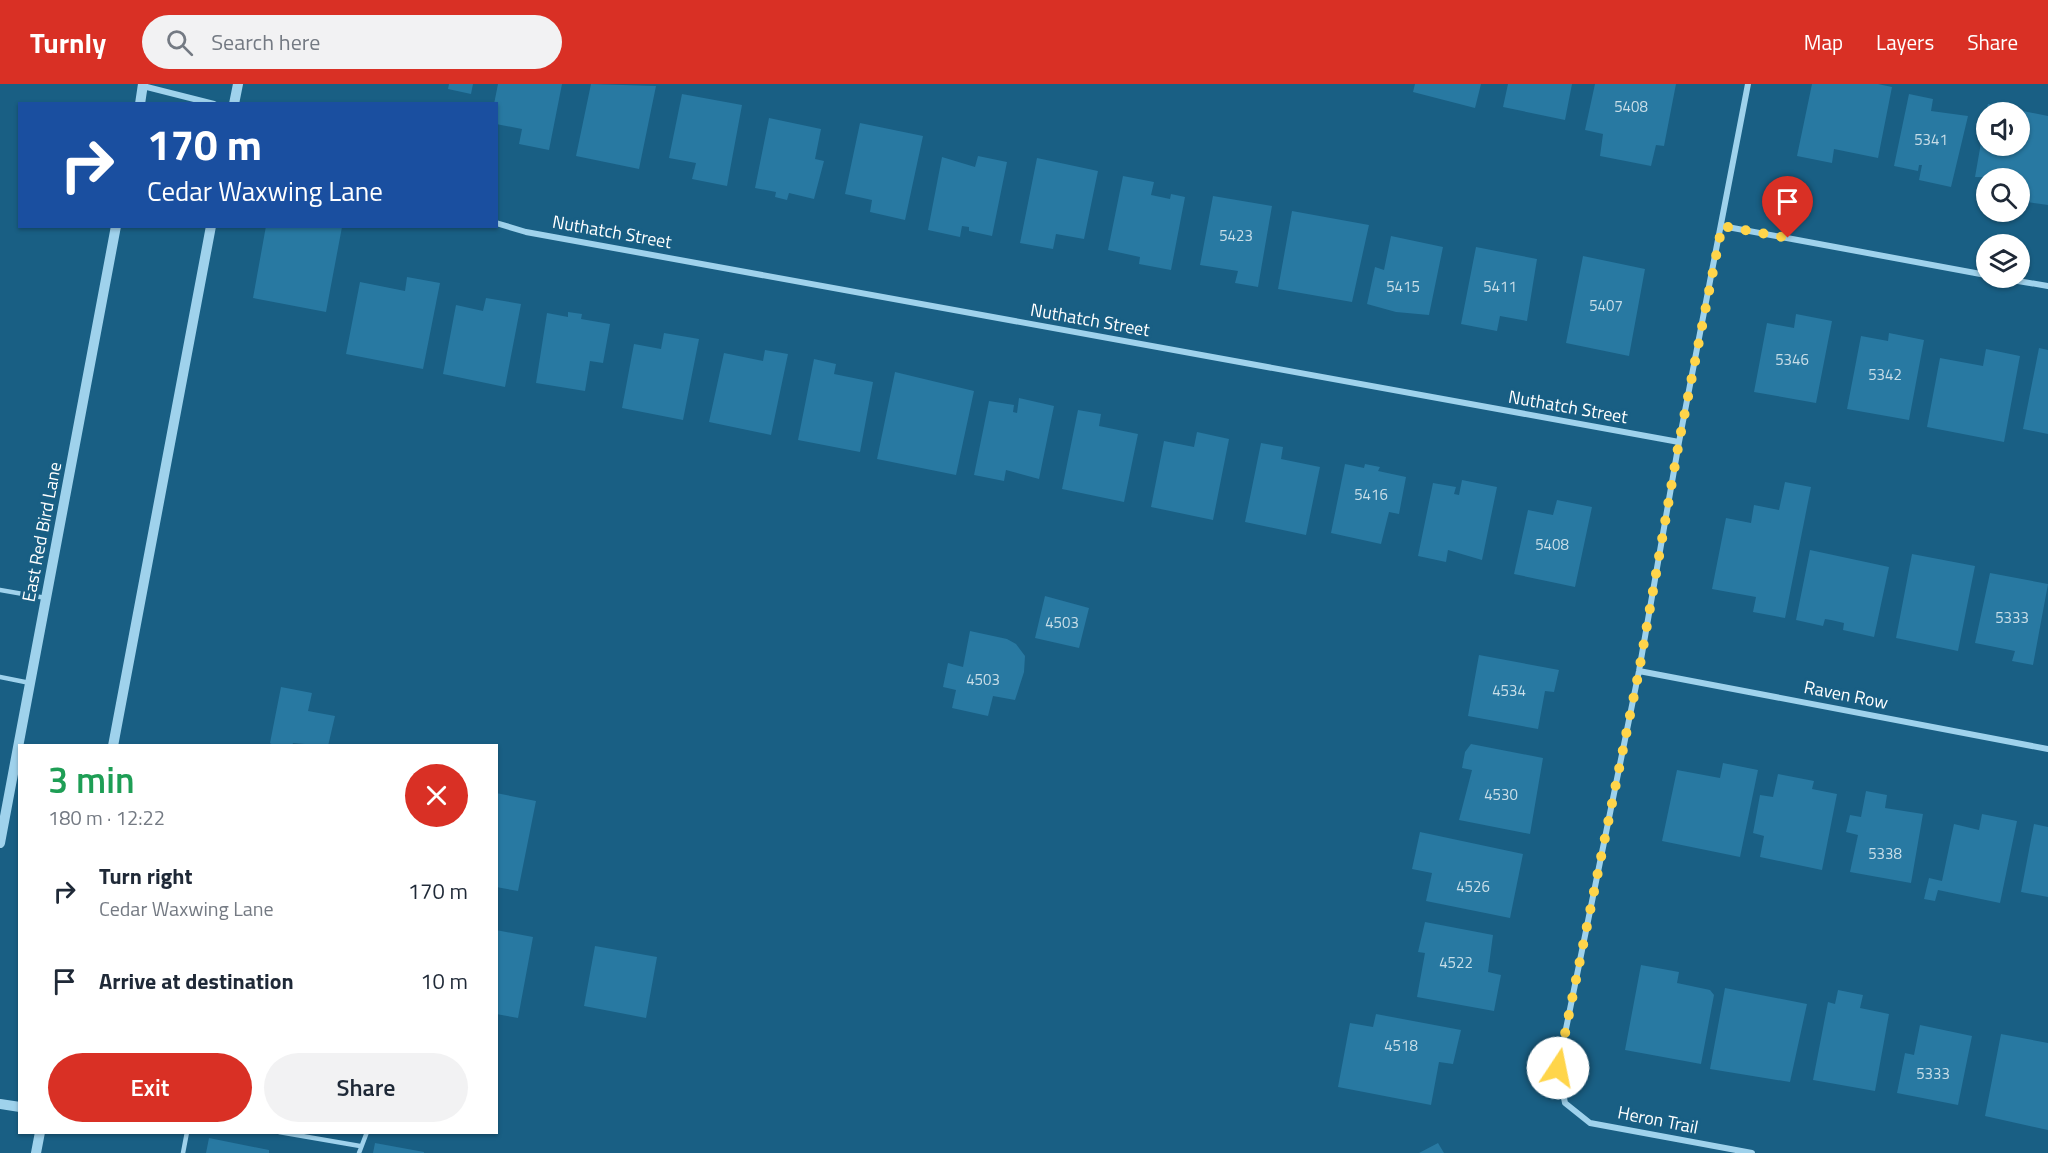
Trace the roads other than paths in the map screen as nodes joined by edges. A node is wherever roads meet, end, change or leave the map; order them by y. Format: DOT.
graph roads {
  1 [pos="238,84"];
  2 [pos="1748,84"];
  3 [pos="141,85"];
  4 [pos="140,102"];
  5 [pos="206,102"];
  6 [pos="234,102"];
  7 [pos="498,224"];
  8 [pos="1722,226"];
  9 [pos="117,228"];
  10 [pos="211,228"];
  11 [pos="1976,273"];
  12 [pos="2030,283"];
  13 [pos="2048,286"];
  14 [pos="1679,442"];
  15 [pos="0,590"];
  16 [pos="46,598"];
  17 [pos="1639,671"];
  18 [pos="0,677"];
  19 [pos="30,683"];
  20 [pos="113,744"];
  21 [pos="2048,749"];
  22 [pos="3,815"];
  23 [pos="0,843"];
  24 [pos="0,1104"];
  25 [pos="18,1107"];
  26 [pos="40,1134"];
  27 [pos="187,1134"];
  28 [pos="291,1134"];
  29 [pos="367,1134"];
  30 [pos="360,1146"];
  31 [pos="36,1153"];
  32 [pos="183,1153"];
  33 [pos="359,1153"];
  34 [pos="1752,1153"];
  1 -- 6 [label="street"];
  2 -- 8 [label="street"];
  3 -- 4 [label="street"];
  3 -- 5 [label="street"];
  7 -- 14 [label="street, Nuthatch Street"];
  8 -- 11 [label="street"];
  8 -- 14 [label="street"];
  9 -- 16 [label="street, East Red Bird Lane"];
  10 -- 20 [label="street"];
  12 -- 13 [label="street"];
  14 -- 17 [label="street"];
  15 -- 16 [label="lane"];
  16 -- 19 [label="street, East Red Bird Lane"];
  17 -- 21 [label="street, Raven Row"];
  17 -- 34 [label="street, Heron Trail"];
  18 -- 19 [label="lane"];
  19 -- 22 [label="street, East Red Bird Lane"];
  22 -- 23 [label="street, East Red Bird Lane"];
  24 -- 25 [label="street"];
  26 -- 31 [label="street"];
  27 -- 32 [label="lane"];
  28 -- 30 [label="lane"];
  29 -- 30 [label="lane"];
  30 -- 33 [label="lane"];
}
